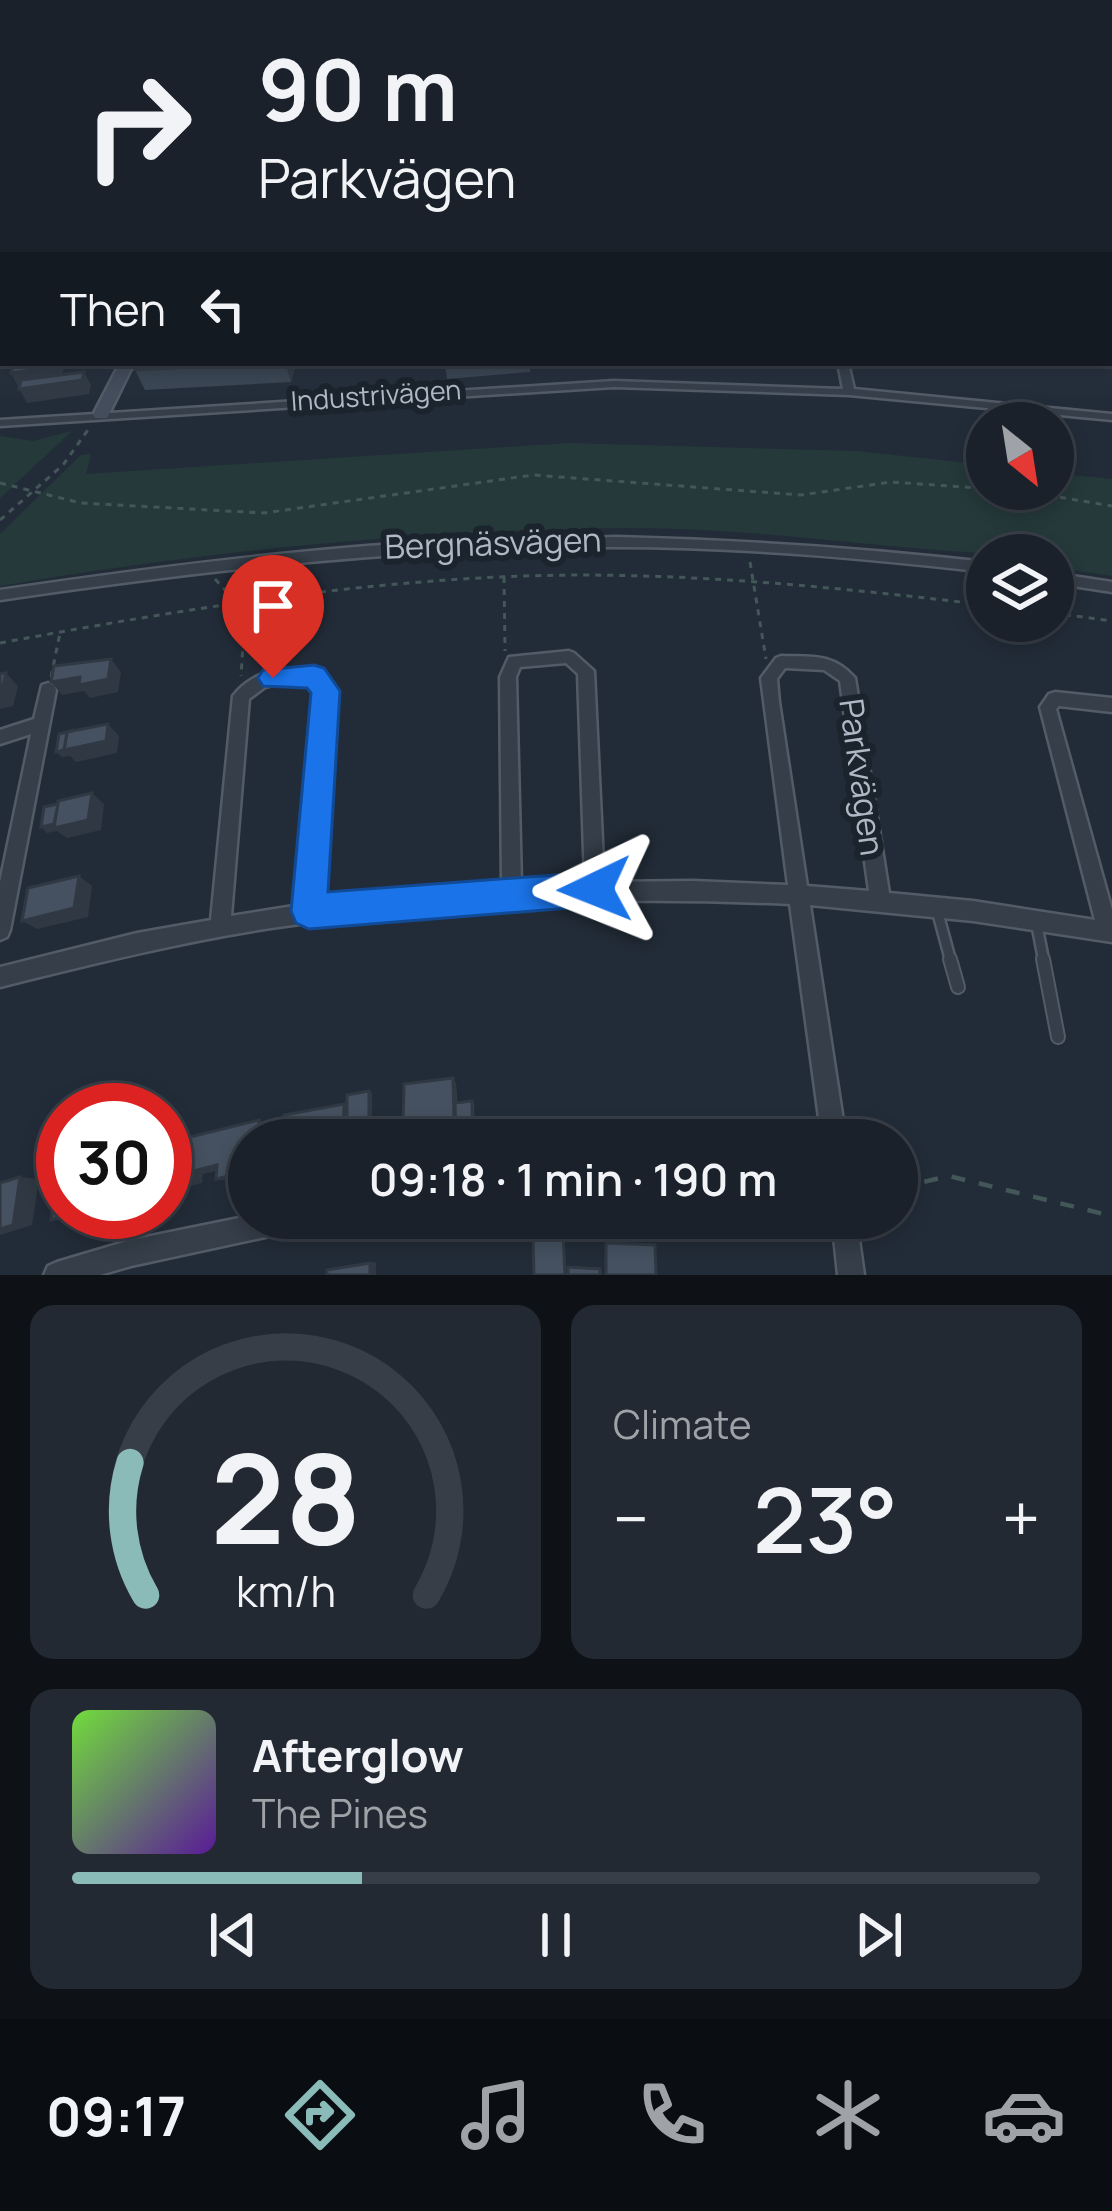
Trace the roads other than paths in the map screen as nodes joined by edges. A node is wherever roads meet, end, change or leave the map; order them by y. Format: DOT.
graph roads {
  1 [pos="126,366"];
  2 [pos="844,366"];
  3 [pos="849,392"];
  4 [pos="101,415"];
  5 [pos="1112,417"];
  6 [pos="0,423"];
  7 [pos="966,565"];
  8 [pos="1074,581"];
  9 [pos="1112,587"];
  10 [pos="0,595"];
  11 [pos="48,690"];
  12 [pos="1112,704"];
  13 [pos="41,724"];
  14 [pos="0,737"];
  15 [pos="595,889"];
  16 [pos="512,892"];
  17 [pos="799,896"];
  18 [pos="880,899"];
  19 [pos="934,903"];
  20 [pos="309,911"];
  21 [pos="1036,918"];
  22 [pos="220,926"];
  23 [pos="0,930"];
  24 [pos="1110,932"];
  25 [pos="0,977"];
  26 [pos="958,987"];
  27 [pos="1058,1037"];
  28 [pos="831,1119"];
  29 [pos="228,1233"];
  30 [pos="847,1239"];
  31 [pos="57,1275"];
  32 [pos="851,1275"];
  1 -- 4 [label="street"];
  2 -- 3 [label="street"];
  3 -- 4 [label="street, Industrivägen"];
  3 -- 5 [label="street, Industrivägen"];
  4 -- 6 [label="street, Industrivägen"];
  7 -- 10 [label="street, Bergnäsvägen"];
  8 -- 9 [label="street"];
  11 -- 13 [label="street"];
  12 -- 24 [label="street, Parkvägen"];
  13 -- 14 [label="street"];
  13 -- 23 [label="street"];
  15 -- 16 [label="street, Parkvägen"];
  15 -- 16 [label="street"];
  15 -- 17 [label="street, Parkvägen"];
  16 -- 20 [label="street, Parkvägen"];
  17 -- 18 [label="street, Parkvägen"];
  17 -- 18 [label="street, Parkvägen"];
  17 -- 28 [label="street"];
  18 -- 19 [label="street, Parkvägen"];
  19 -- 21 [label="street, Parkvägen"];
  19 -- 26 [label="lane"];
  20 -- 22 [label="street, Parkvägen"];
  20 -- 22 [label="street"];
  21 -- 24 [label="street, Parkvägen"];
  21 -- 27 [label="lane"];
  22 -- 25 [label="street, Parkvägen"];
  29 -- 31 [label="street"];
  30 -- 32 [label="street"];
}
